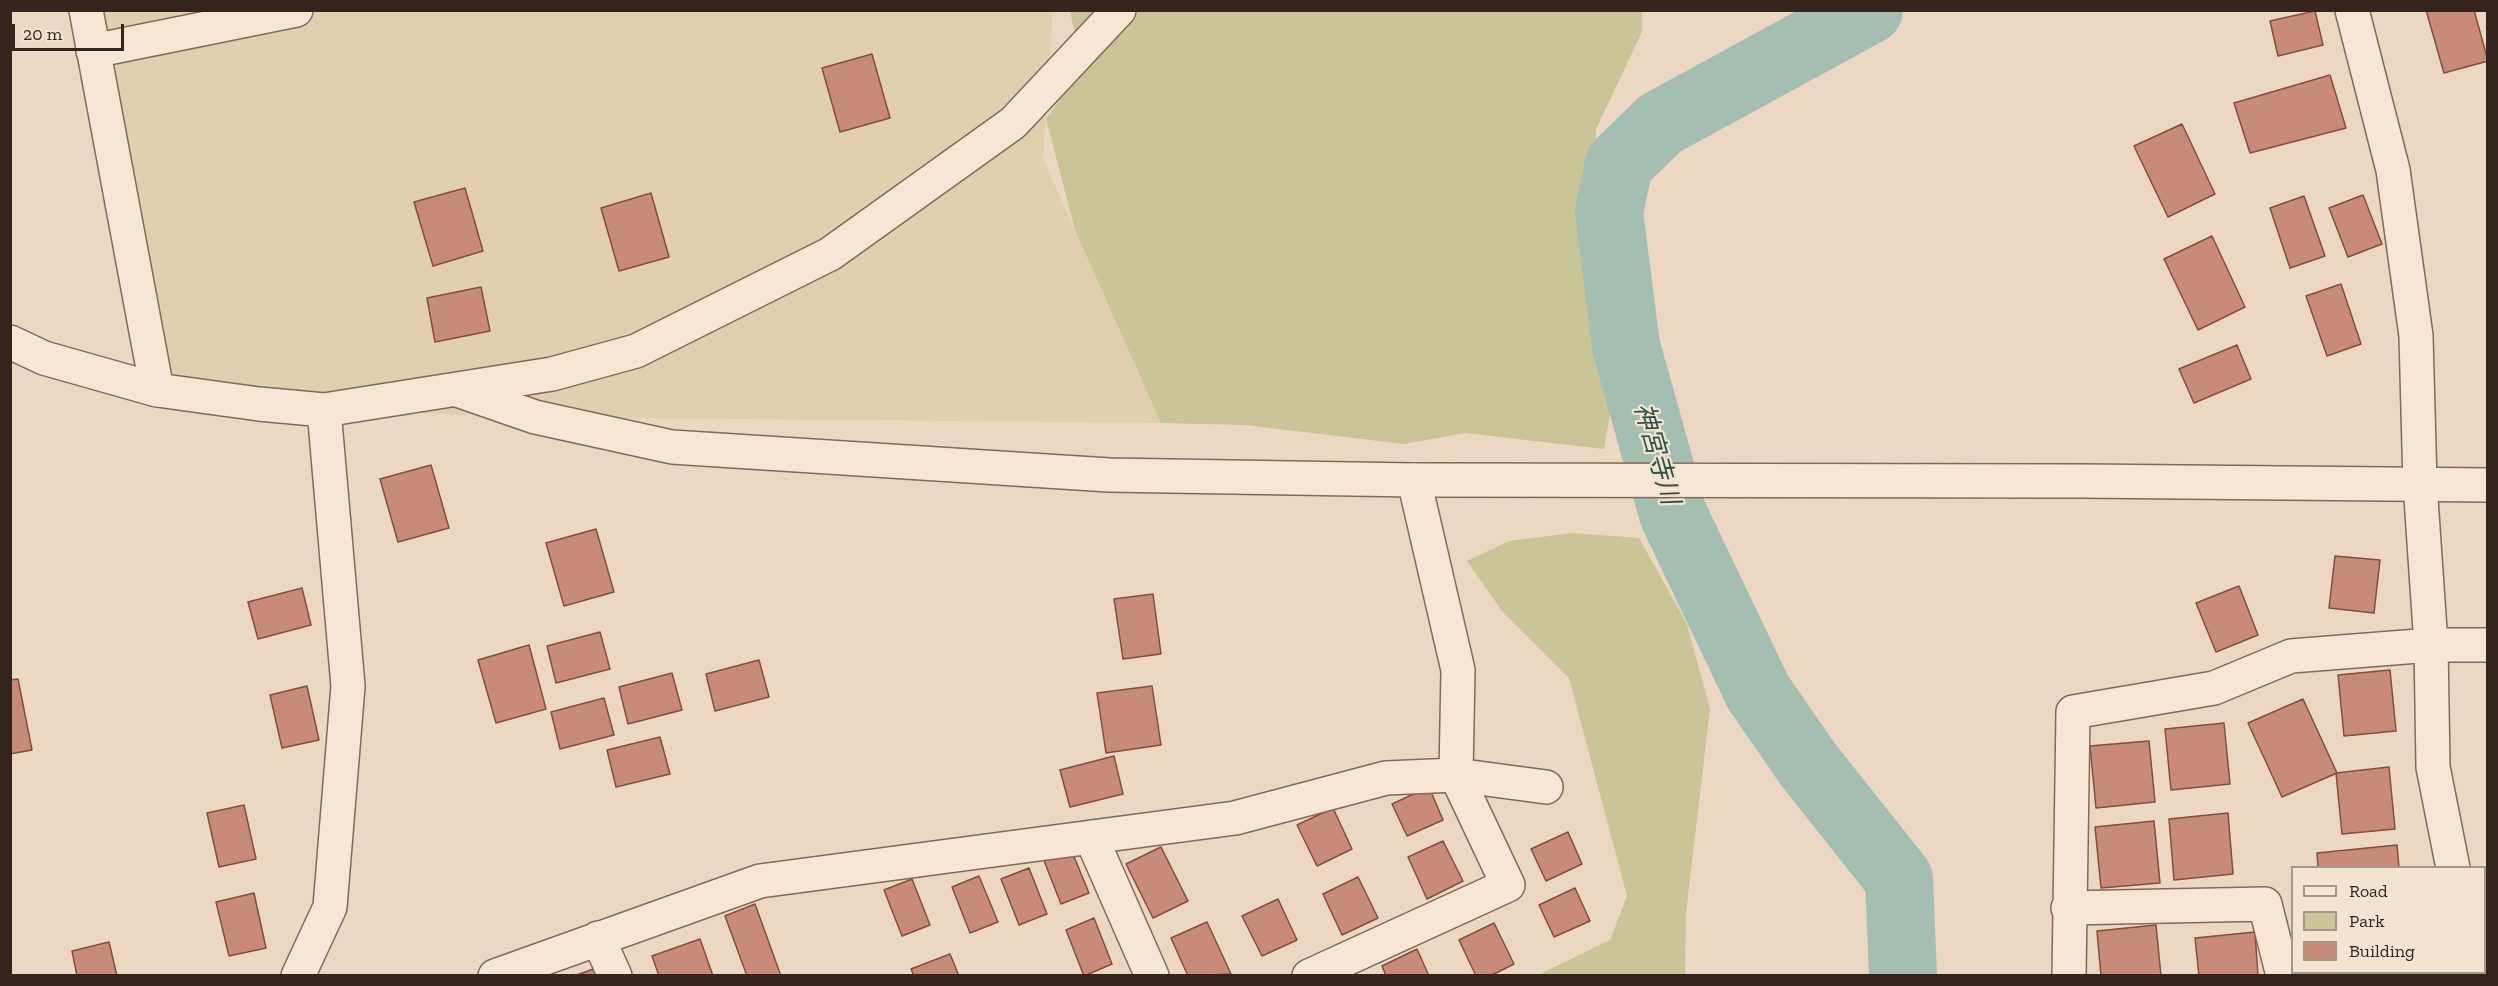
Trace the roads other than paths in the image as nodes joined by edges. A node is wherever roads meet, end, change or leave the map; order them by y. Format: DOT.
graph roads {
  1 [pos="86,10"];
  2 [pos="296,10"];
  3 [pos="1119,10"];
  4 [pos="2352,10"];
  5 [pos="93,51"];
  6 [pos="10,342"];
  7 [pos="44,358"];
  8 [pos="10,366"];
  9 [pos="157,390"];
  10 [pos="460,391"];
  11 [pos="324,410"];
  12 [pos="1414,480"];
  13 [pos="2420,484"];
  14 [pos="2487,485"];
  15 [pos="2431,645"];
  16 [pos="2487,645"];
  17 [pos="1456,775"];
  18 [pos="1546,787"];
  19 [pos="1091,837"];
  20 [pos="2453,866"];
  21 [pos="2068,908"];
  22 [pos="598,938"];
  23 [pos="1148,974"];
  24 [pos="298,975"];
  25 [pos="495,975"];
  26 [pos="615,975"];
  27 [pos="1309,975"];
  28 [pos="2069,975"];
  29 [pos="2283,975"];
  1 -- 5 [label="street"];
  2 -- 5 [label="street"];
  3 -- 10 [label="street"];
  4 -- 13 [label="street"];
  5 -- 9 [label="street"];
  6 -- 7 [label="street"];
  7 -- 8 [label="street"];
  7 -- 9 [label="street"];
  9 -- 11 [label="street"];
  10 -- 11 [label="street"];
  10 -- 12 [label="street"];
  11 -- 24 [label="street"];
  12 -- 13 [label="street"];
  12 -- 17 [label="street"];
  13 -- 14 [label="street"];
  13 -- 15 [label="street"];
  15 -- 16 [label="street"];
  15 -- 20 [label="street"];
  15 -- 21 [label="street"];
  17 -- 18 [label="street"];
  17 -- 19 [label="street"];
  17 -- 27 [label="street"];
  19 -- 22 [label="street"];
  19 -- 23 [label="street"];
  21 -- 28 [label="street"];
  21 -- 29 [label="street"];
  22 -- 25 [label="street"];
  22 -- 26 [label="street"];
}
